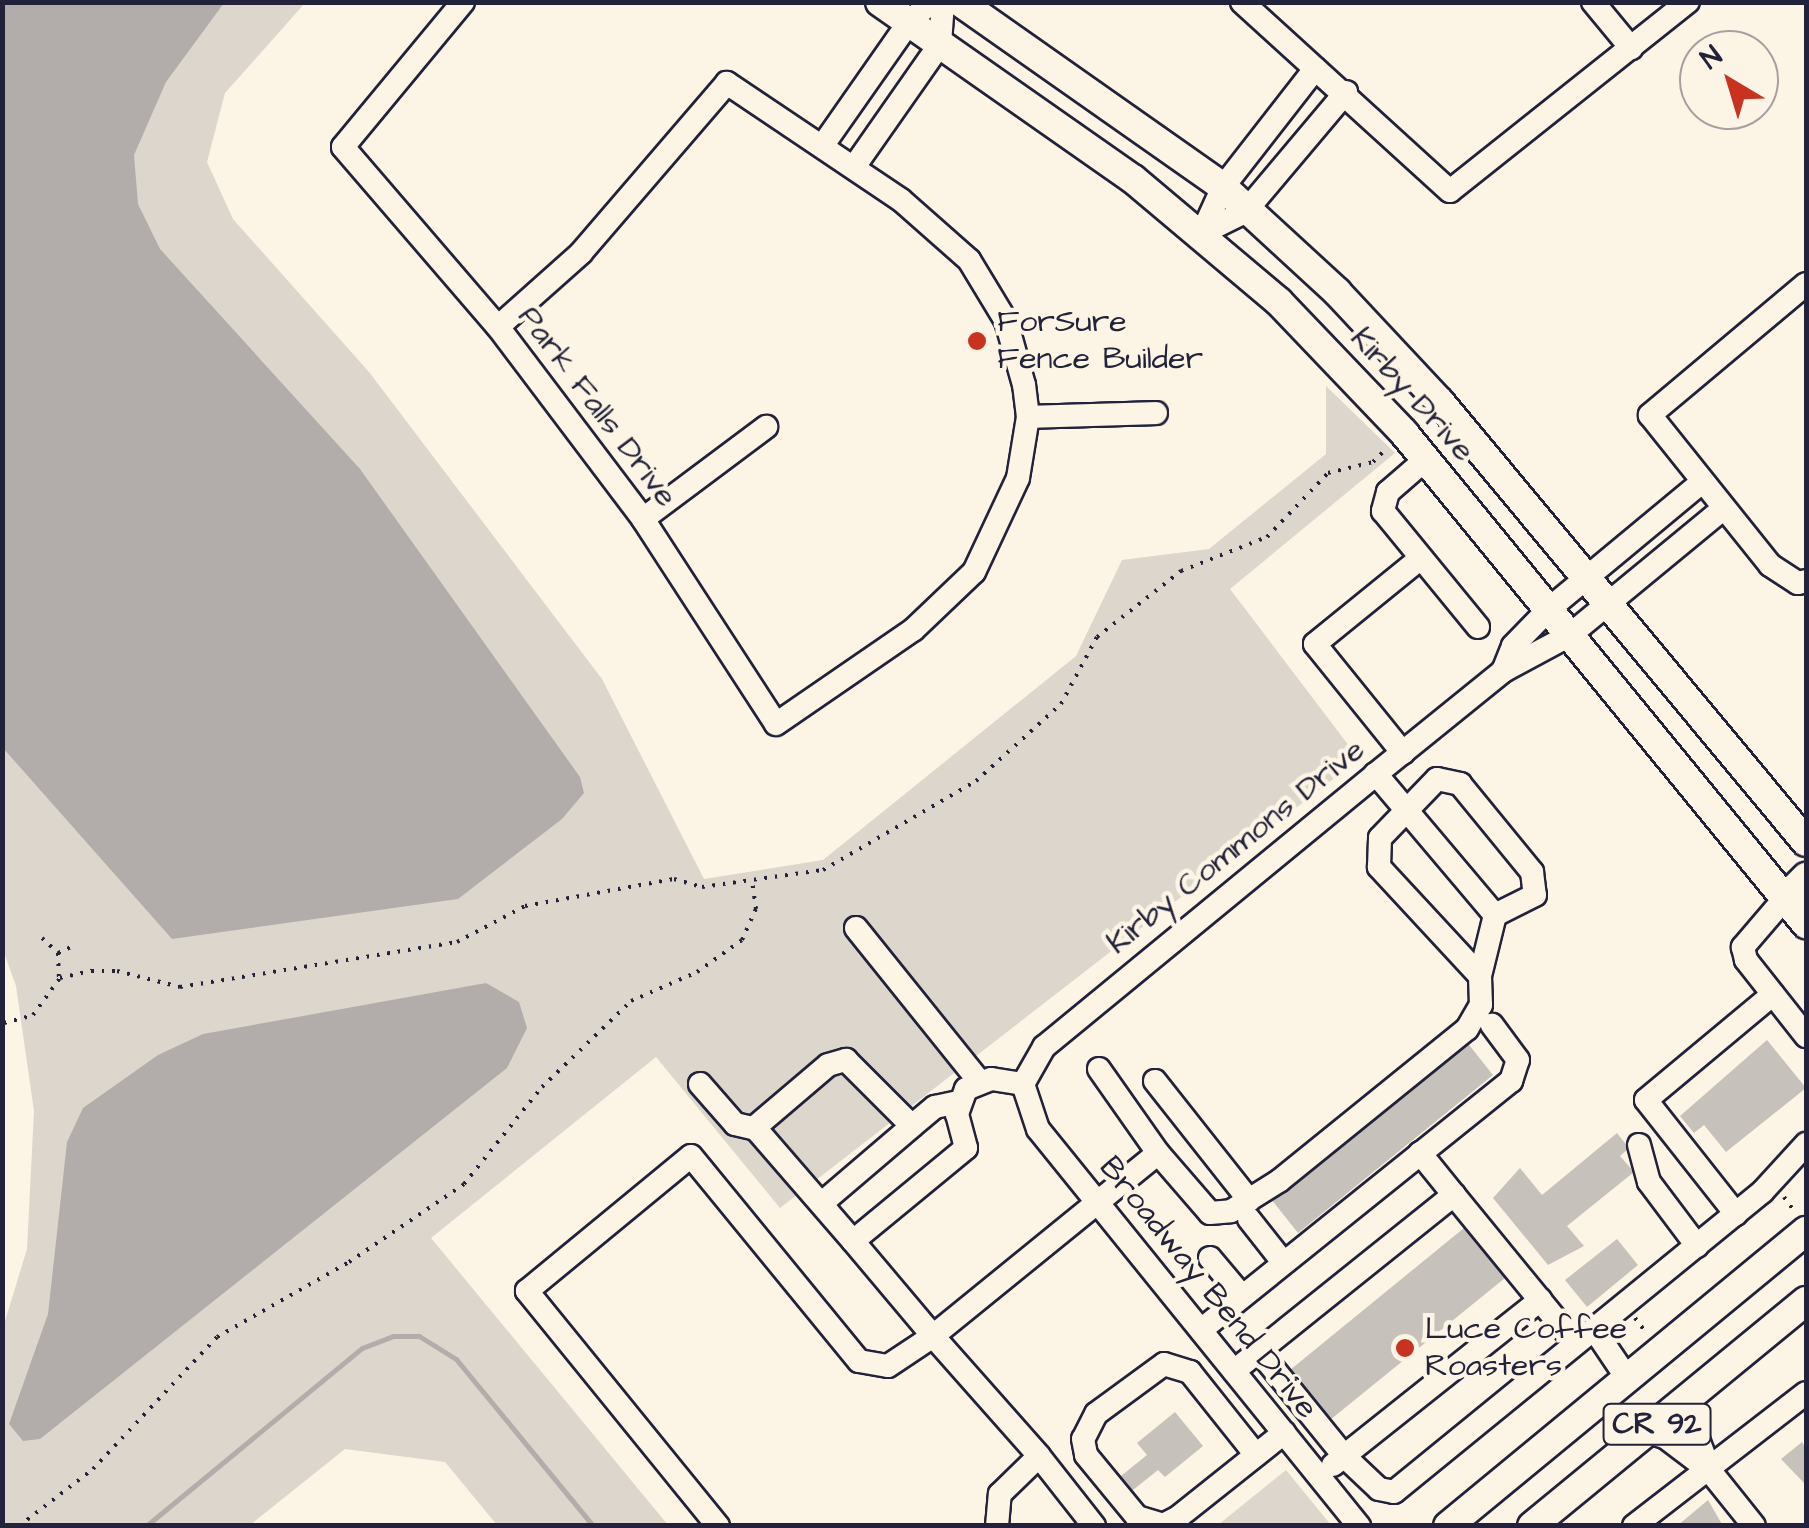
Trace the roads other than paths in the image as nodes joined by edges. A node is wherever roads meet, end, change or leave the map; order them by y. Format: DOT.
graph roads {
  1 [pos="463,2"];
  2 [pos="880,2"];
  3 [pos="931,2"];
  4 [pos="943,2"];
  5 [pos="960,2"];
  6 [pos="1242,2"];
  7 [pos="1592,2"];
  8 [pos="1688,2"];
  9 [pos="909,22"];
  10 [pos="940,44"];
  11 [pos="1631,48"];
  12 [pos="1316,69"];
  13 [pos="1346,92"];
  14 [pos="824,145"];
  15 [pos="854,167"];
  16 [pos="1223,187"];
  17 [pos="1245,212"];
  18 [pos="1202,233"];
  19 [pos="1806,284"];
  20 [pos="498,327"];
  21 [pos="1156,413"];
  22 [pos="1028,417"];
  23 [pos="766,427"];
  24 [pos="1426,460"];
  25 [pos="1701,483"];
  26 [pos="1723,509"];
  27 [pos="643,520"];
  28 [pos="1422,558"];
  29 [pos="1587,576"];
  30 [pos="1802,582"];
  31 [pos="1610,603"];
  32 [pos="1549,609"];
  33 [pos="1478,627"];
  34 [pos="1570,635"];
  35 [pos="1502,671"];
  36 [pos="1403,753"];
  37 [pos="1376,774"];
  38 [pos="1405,809"];
  39 [pos="1806,842"];
  40 [pos="1806,877"];
  41 [pos="1785,898"];
  42 [pos="1495,915"];
  43 [pos="1806,924"];
  44 [pos="856,928"];
  45 [pos="1480,976"];
  46 [pos="1773,994"];
  47 [pos="1492,1025"];
  48 [pos="1806,1036"];
  49 [pos="1099,1069"];
  50 [pos="979,1081"];
  51 [pos="1155,1081"];
  52 [pos="700,1084"];
  53 [pos="1023,1084"];
  54 [pos="958,1102"];
  55 [pos="912,1126"];
  56 [pos="754,1128"];
  57 [pos="1806,1144"];
  58 [pos="1639,1145"];
  59 [pos="1420,1153"];
  60 [pos="1158,1154"];
  61 [pos="1454,1195"];
  62 [pos="1097,1202"];
  63 [pos="822,1203"];
  64 [pos="1249,1209"];
  65 [pos="1736,1214"];
  66 [pos="1806,1230"];
  67 [pos="853,1241"];
  68 [pos="1697,1246"];
  69 [pos="1210,1258"];
  70 [pos="1282,1262"];
  71 [pos="1242,1296"];
  72 [pos="1540,1300"];
  73 [pos="1806,1301"];
  74 [pos="1200,1330"];
  75 [pos="932,1336"];
  76 [pos="1585,1336"];
  77 [pos="1258,1351"];
  78 [pos="1234,1371"];
  79 [pos="1627,1378"];
  80 [pos="1806,1393"];
  81 [pos="1684,1402"];
  82 [pos="1646,1432"];
  83 [pos="1284,1433"];
  84 [pos="1256,1455"];
  85 [pos="1039,1456"];
  86 [pos="1344,1456"];
  87 [pos="1710,1471"];
  88 [pos="1319,1478"];
  89 [pos="718,1526"];
  90 [pos="997,1526"];
  91 [pos="1094,1526"];
  92 [pos="1359,1526"];
  93 [pos="1448,1526"];
  94 [pos="1532,1526"];
  95 [pos="1634,1526"];
  96 [pos="1754,1526"];
  1 -- 20 [label="street, Park Falls Drive"];
  2 -- 9 [label="main road, Kirby Drive"];
  3 -- 9 [label="street"];
  4 -- 10 [label="street"];
  5 -- 16 [label="main road, Kirby Drive"];
  6 -- 12 [label="street"];
  7 -- 11 [label="street"];
  8 -- 11 [label="street"];
  9 -- 10 [label="main road, Kirby Drive"];
  9 -- 14 [label="street"];
  10 -- 15 [label="street"];
  10 -- 18 [label="main road, Kirby Drive"];
  11 -- 13 [label="street"];
  12 -- 13 [label="street"];
  12 -- 16 [label="street"];
  13 -- 17 [label="street"];
  14 -- 15 [label="street"];
  14 -- 20 [label="street"];
  15 -- 22 [label="street"];
  16 -- 17 [label="main road, Kirby Drive"];
  16 -- 18 [label="street"];
  17 -- 18 [label="street"];
  17 -- 29 [label="main road, Kirby Drive"];
  18 -- 24 [label="main road, Kirby Drive"];
  19 -- 25 [label="street"];
  20 -- 27 [label="street, Park Falls Drive"];
  21 -- 22 [label="street"];
  22 -- 27 [label="street, Park Falls Drive"];
  23 -- 27 [label="street"];
  24 -- 28 [label="street"];
  24 -- 32 [label="main road, Kirby Drive"];
  25 -- 26 [label="street"];
  25 -- 29 [label="street, Kirby Commons Drive"];
  26 -- 30 [label="street"];
  26 -- 31 [label="street, Kirby Commons Drive"];
  28 -- 33 [label="street"];
  28 -- 36 [label="street"];
  29 -- 31 [label="main road, Kirby Drive"];
  29 -- 32 [label="street, Kirby Commons Drive"];
  31 -- 34 [label="street, Kirby Commons Drive"];
  31 -- 39 [label="main road, Kirby Drive"];
  32 -- 34 [label="main road, Kirby Drive"];
  32 -- 35 [label="street, Kirby Commons Drive"];
  34 -- 35 [label="street, Kirby Commons Drive"];
  34 -- 41 [label="main road, Kirby Drive"];
  35 -- 36 [label="street, Kirby Commons Drive"];
  36 -- 37 [label="street, Kirby Commons Drive"];
  37 -- 38 [label="street"];
  37 -- 53 [label="street, Kirby Commons Drive"];
  38 -- 42 [label="street"];
  38 -- 42 [label="street"];
  38 -- 45 [label="street"];
  40 -- 41 [label="main road"];
  41 -- 43 [label="main road, Kirby Drive"];
  41 -- 46 [label="street"];
  42 -- 45 [label="street"];
  44 -- 50 [label="street"];
  45 -- 64 [label="street"];
  46 -- 48 [label="street"];
  46 -- 65 [label="street"];
  47 -- 59 [label="street"];
  49 -- 60 [label="street"];
  50 -- 53 [label="street"];
  50 -- 54 [label="street"];
  51 -- 64 [label="street"];
  52 -- 56 [label="street"];
  53 -- 62 [label="street, Broadway Bend Drive"];
  54 -- 55 [label="street"];
  54 -- 67 [label="street"];
  55 -- 56 [label="street"];
  55 -- 63 [label="street"];
  56 -- 63 [label="street"];
  57 -- 65 [label="street"];
  58 -- 68 [label="street"];
  59 -- 61 [label="street"];
  59 -- 70 [label="street"];
  60 -- 62 [label="street"];
  60 -- 64 [label="street"];
  61 -- 72 [label="street"];
  61 -- 77 [label="street"];
  62 -- 74 [label="street, Broadway Bend Drive"];
  62 -- 75 [label="street"];
  63 -- 67 [label="street"];
  64 -- 70 [label="street"];
  65 -- 68 [label="street"];
  66 -- 79 [label="main road, CR 92"];
  67 -- 75 [label="street"];
  68 -- 76 [label="street"];
  69 -- 71 [label="street"];
  70 -- 71 [label="street"];
  71 -- 74 [label="street"];
  72 -- 76 [label="street"];
  72 -- 86 [label="street"];
  73 -- 81 [label="main road, CR 92"];
  74 -- 78 [label="street, Broadway Bend Drive"];
  75 -- 85 [label="street"];
  75 -- 89 [label="street"];
  76 -- 79 [label="street"];
  76 -- 86 [label="street"];
  77 -- 78 [label="street"];
  77 -- 86 [label="street"];
  78 -- 83 [label="street, Broadway Bend Drive"];
  79 -- 93 [label="main road, CR 92"];
  80 -- 87 [label="street"];
  81 -- 82 [label="main road, CR 92"];
  81 -- 87 [label="street"];
  82 -- 87 [label="street"];
  82 -- 94 [label="main road, CR 92"];
  83 -- 84 [label="street"];
  83 -- 88 [label="street, Broadway Bend Drive"];
  84 -- 84 [label="street"];
  85 -- 90 [label="street"];
  85 -- 91 [label="street"];
  86 -- 88 [label="street"];
  87 -- 95 [label="street"];
  87 -- 96 [label="street"];
  88 -- 92 [label="street, Broadway Bend Drive"];
}
